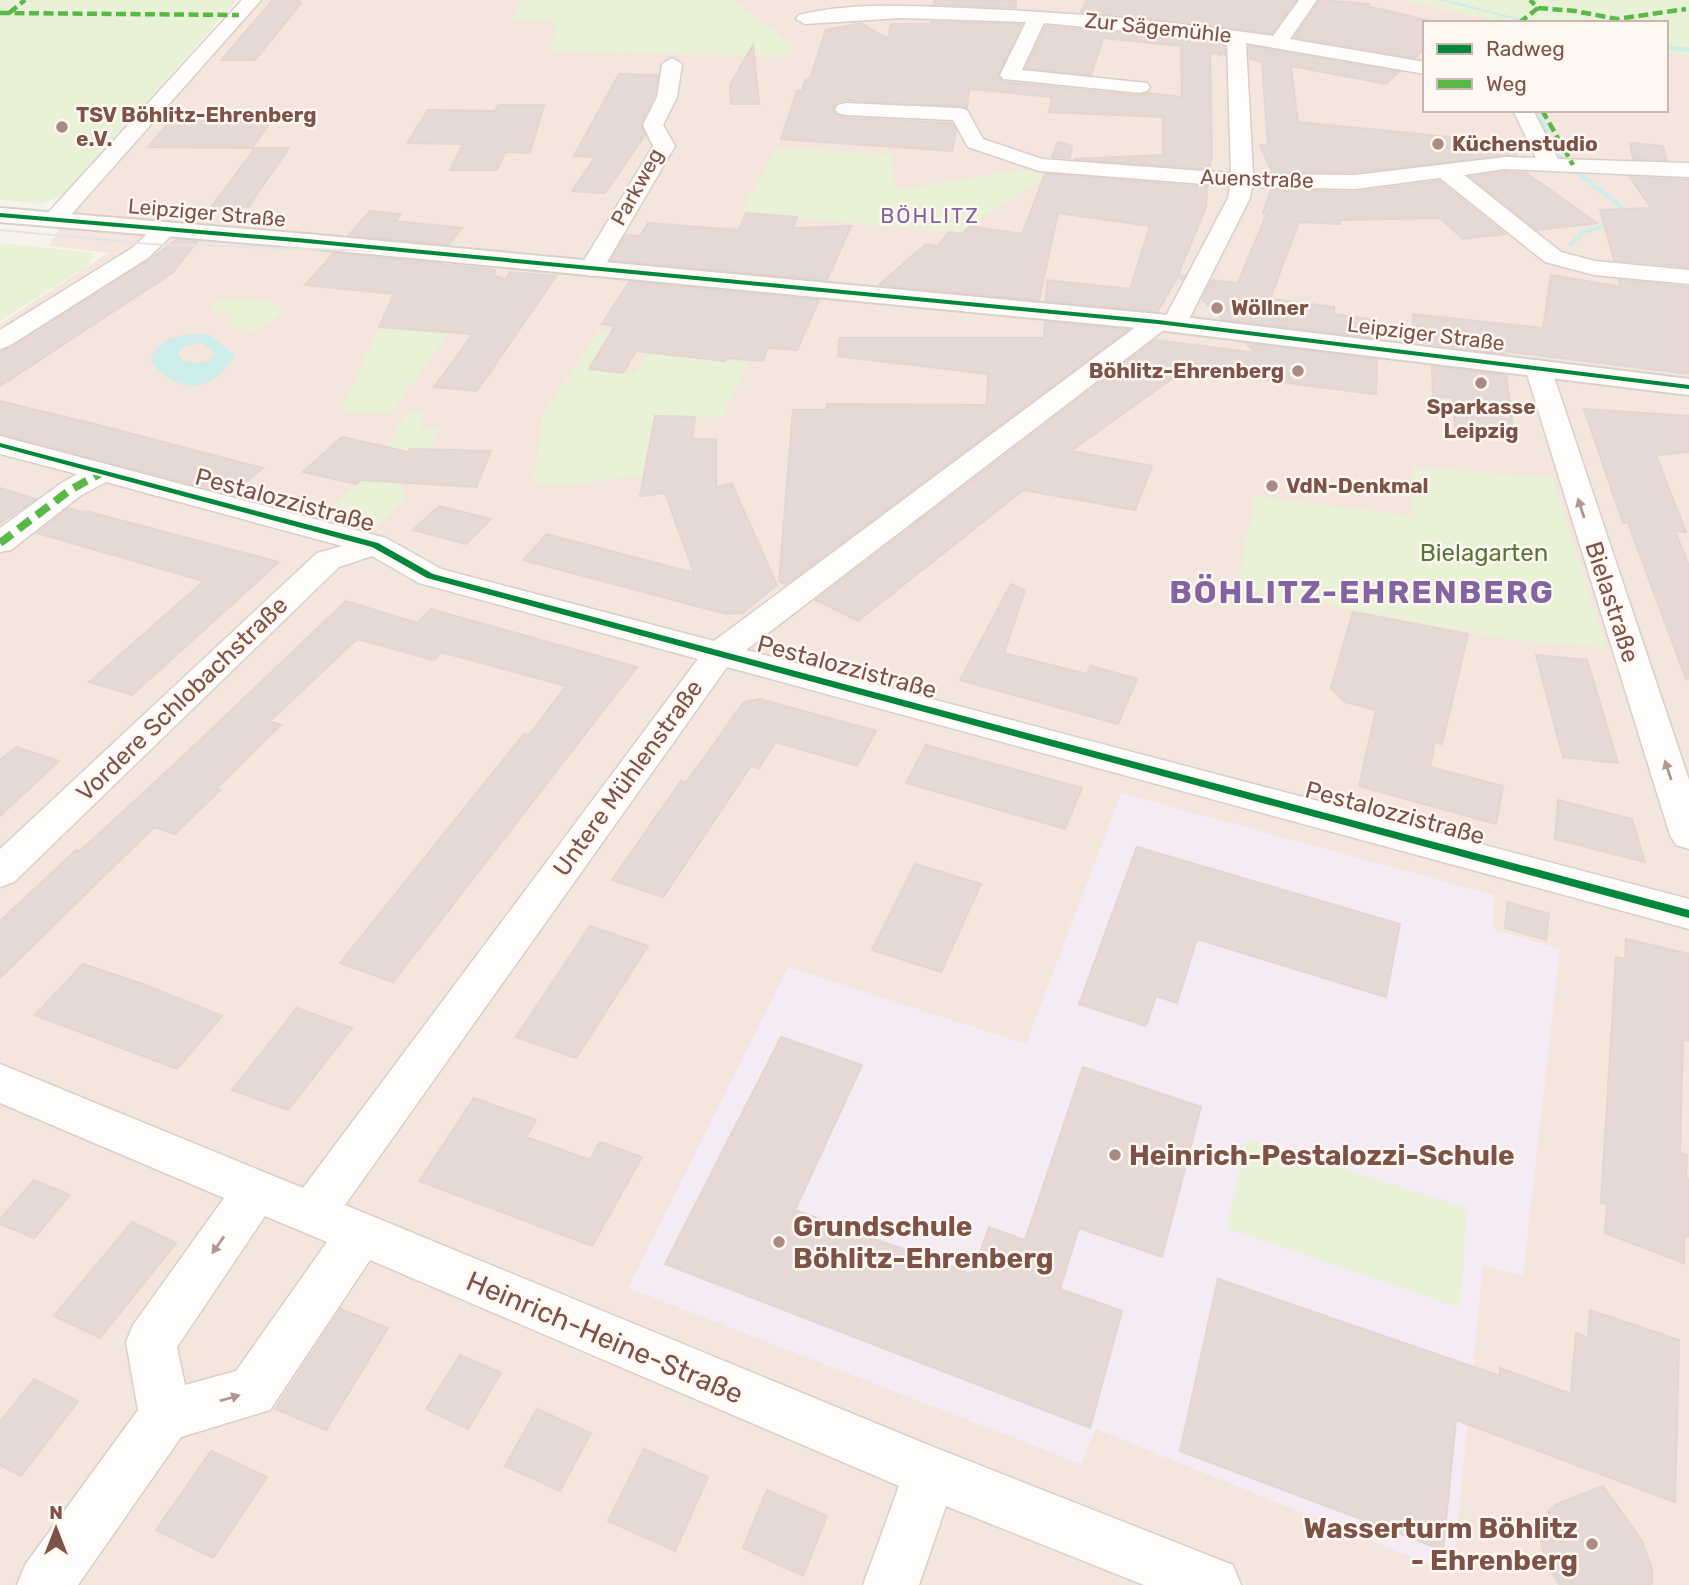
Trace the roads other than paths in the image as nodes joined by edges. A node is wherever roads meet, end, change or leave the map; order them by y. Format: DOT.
graph roads {
  1 [pos="253,0"];
  2 [pos="1308,0"];
  3 [pos="847,6"];
  4 [pos="970,7"];
  5 [pos="1038,16"];
  6 [pos="805,19"];
  7 [pos="1236,35"];
  8 [pos="1278,41"];
  9 [pos="673,64"];
  10 [pos="1423,68"];
  11 [pos="1140,87"];
  12 [pos="845,109"];
  13 [pos="1524,112"];
  14 [pos="1550,164"];
  15 [pos="1444,170"];
  16 [pos="1689,170"];
  17 [pos="1242,180"];
  18 [pos="0,215"];
  19 [pos="54,220"];
  20 [pos="166,229"];
  21 [pos="591,269"];
  22 [pos="1689,277"];
  23 [pos="1167,323"];
  24 [pos="0,341"];
  25 [pos="1538,368"];
  26 [pos="1689,387"];
  27 [pos="0,446"];
  28 [pos="101,473"];
  29 [pos="0,543"];
  30 [pos="375,545"];
  31 [pos="719,654"];
  32 [pos="1689,835"];
  33 [pos="0,872"];
  34 [pos="1689,914"];
  35 [pos="0,1083"];
  36 [pos="257,1189"];
  37 [pos="312,1213"];
  38 [pos="360,1234"];
  39 [pos="165,1416"];
  40 [pos="931,1473"];
  41 [pos="45,1585"];
  42 [pos="891,1585"];
  43 [pos="1213,1585"];
  1 -- 19 [label="street"];
  2 -- 8 [label="street"];
  3 -- 4 [label="street, Zur Sägemühle"];
  3 -- 6 [label="street, Zur Sägemühle"];
  4 -- 5 [label="street, Zur Sägemühle"];
  5 -- 7 [label="street, Zur Sägemühle"];
  5 -- 11 [label="street"];
  7 -- 8 [label="street, Zur Sägemühle"];
  7 -- 17 [label="street"];
  8 -- 10 [label="street, Zur Sägemühle"];
  9 -- 21 [label="street, Parkweg"];
  12 -- 17 [label="street, Auenstraße"];
  13 -- 14 [label="street"];
  14 -- 15 [label="street, Auenstraße"];
  14 -- 16 [label="street, Auenstraße"];
  15 -- 17 [label="street, Auenstraße"];
  15 -- 22 [label="street"];
  17 -- 23 [label="street, Untere Mühlenstraße"];
  18 -- 19 [label="street, Leipziger Straße"];
  19 -- 20 [label="street, Leipziger Straße"];
  20 -- 21 [label="street, Leipziger Straße"];
  20 -- 24 [label="street"];
  21 -- 23 [label="street, Leipziger Straße"];
  23 -- 25 [label="street, Leipziger Straße"];
  23 -- 31 [label="street, Untere Mühlenstraße"];
  25 -- 26 [label="street, Leipziger Straße"];
  32 -- 25 [label="street, Bielastraße, one-way"];
  27 -- 28 [label="street, Pestalozzistraße"];
  28 -- 29 [label="street"];
  28 -- 30 [label="street, Pestalozzistraße"];
  30 -- 31 [label="street, Pestalozzistraße"];
  30 -- 33 [label="street, Vordere Schlobachstraße"];
  31 -- 34 [label="street, Pestalozzistraße"];
  31 -- 37 [label="street, Untere Mühlenstraße"];
  35 -- 36 [label="street, Heinrich-Heine-Straße"];
  36 -- 37 [label="street, Heinrich-Heine-Straße"];
  36 -- 39 [label="street, one-way"];
  37 -- 38 [label="street, Heinrich-Heine-Straße"];
  39 -- 38 [label="street, one-way"];
  38 -- 40 [label="street, Heinrich-Heine-Straße"];
  39 -- 41 [label="street"];
  40 -- 42 [label="street"];
  40 -- 43 [label="street, Heinrich-Heine-Straße"];
}
